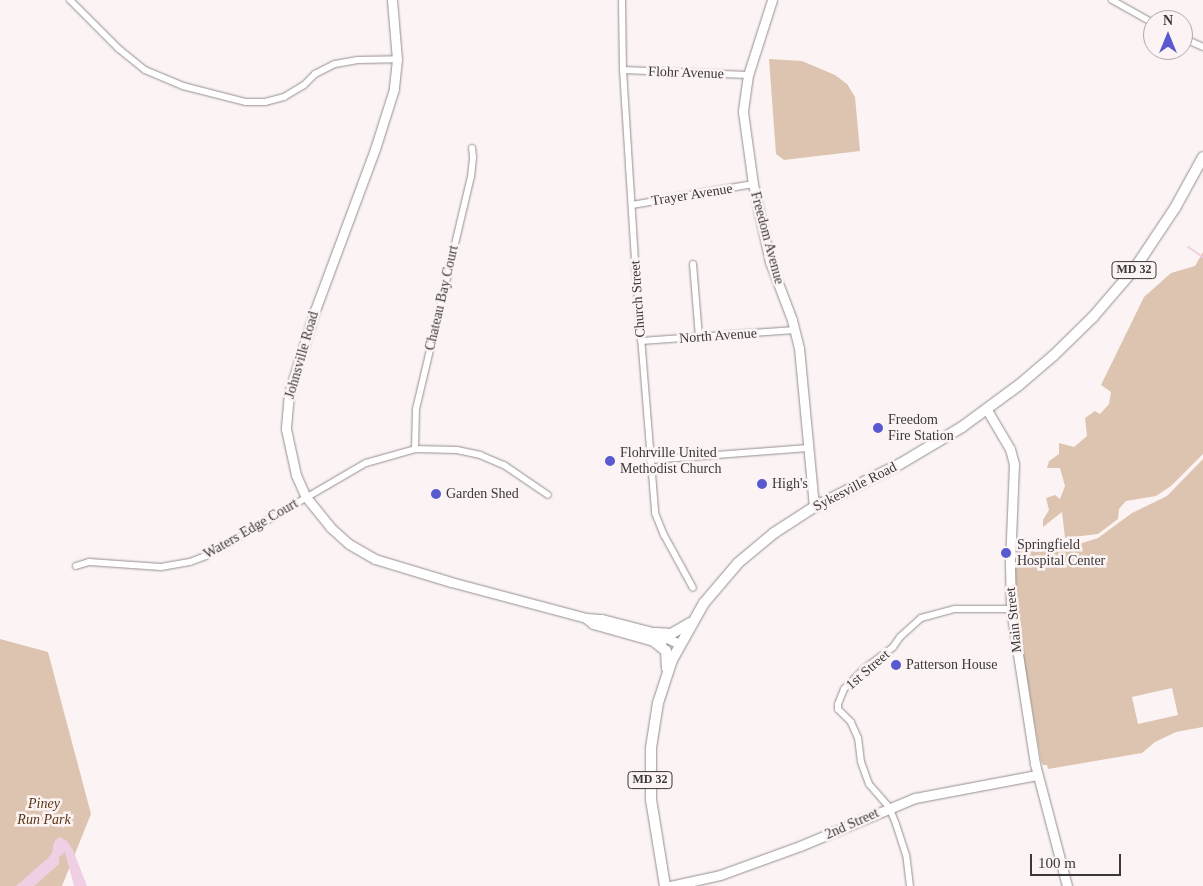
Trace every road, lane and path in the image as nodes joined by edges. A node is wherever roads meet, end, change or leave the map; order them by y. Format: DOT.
graph roads {
  1 [pos="70,0"];
  2 [pos="392,0"];
  3 [pos="622,0"];
  4 [pos="772,0"];
  5 [pos="1112,0"];
  6 [pos="1143,17"];
  7 [pos="397,59"];
  8 [pos="623,70"];
  9 [pos="748,75"];
  10 [pos="472,148"];
  11 [pos="1203,157"];
  12 [pos="753,184"];
  13 [pos="632,205"];
  14 [pos="693,264"];
  15 [pos="795,330"];
  16 [pos="699,337"];
  17 [pos="641,341"];
  18 [pos="986,410"];
  19 [pos="809,448"];
  20 [pos="415,449"];
  21 [pos="650,460"];
  22 [pos="548,495"];
  23 [pos="306,497"];
  24 [pos="814,507"];
  25 [pos="76,566"];
  26 [pos="692,588"];
  27 [pos="1011,609"];
  28 [pos="691,623"];
  29 [pos="655,638"];
  30 [pos="680,644"];
  31 [pos="667,674"];
  32 [pos="1037,775"];
  33 [pos="889,808"];
  34 [pos="665,886"];
  35 [pos="670,886"];
  36 [pos="910,886"];
  37 [pos="1068,886"];
  1 -- 7 [label="street"];
  2 -- 7 [label="street, Johnsville Road"];
  3 -- 8 [label="street, Church Street"];
  4 -- 9 [label="street, Freedom Avenue"];
  5 -- 6 [label="street"];
  7 -- 23 [label="street, Johnsville Road"];
  8 -- 9 [label="street, Flohr Avenue"];
  8 -- 13 [label="street, Church Street"];
  9 -- 12 [label="street, Freedom Avenue"];
  10 -- 20 [label="street, Chateau Bay Court"];
  11 -- 18 [label="main road, Sykesville Road / MD 32"];
  12 -- 13 [label="street, Trayer Avenue"];
  12 -- 15 [label="street, Freedom Avenue"];
  13 -- 17 [label="street, Church Street"];
  14 -- 16 [label="street"];
  15 -- 16 [label="street, North Avenue"];
  15 -- 19 [label="street, Freedom Avenue"];
  16 -- 17 [label="street, North Avenue"];
  17 -- 21 [label="street, Church Street"];
  18 -- 24 [label="main road, Sykesville Road / MD 32"];
  18 -- 27 [label="street, Main Street"];
  19 -- 21 [label="street"];
  19 -- 24 [label="street, Freedom Avenue"];
  20 -- 22 [label="street, Waters Edge Court"];
  20 -- 23 [label="street, Waters Edge Court"];
  21 -- 26 [label="street, Church Street"];
  23 -- 25 [label="street, Waters Edge Court"];
  23 -- 29 [label="street, Johnsville Road"];
  24 -- 28 [label="main road, Sykesville Road / MD 32"];
  27 -- 32 [label="street, Main Street"];
  27 -- 33 [label="street, 1st Street"];
  28 -- 29 [label="main road"];
  28 -- 30 [label="main road, Sykesville Road / MD 32"];
  29 -- 30 [label="street, Johnsville Road"];
  29 -- 31 [label="main road"];
  30 -- 31 [label="main road, Sykesville Road / MD 32"];
  31 -- 34 [label="main road, Sykesville Road / MD 32"];
  32 -- 33 [label="street, 2nd Street"];
  32 -- 37 [label="street, Main Street"];
  33 -- 35 [label="street, 2nd Street"];
  33 -- 36 [label="street"];
}
